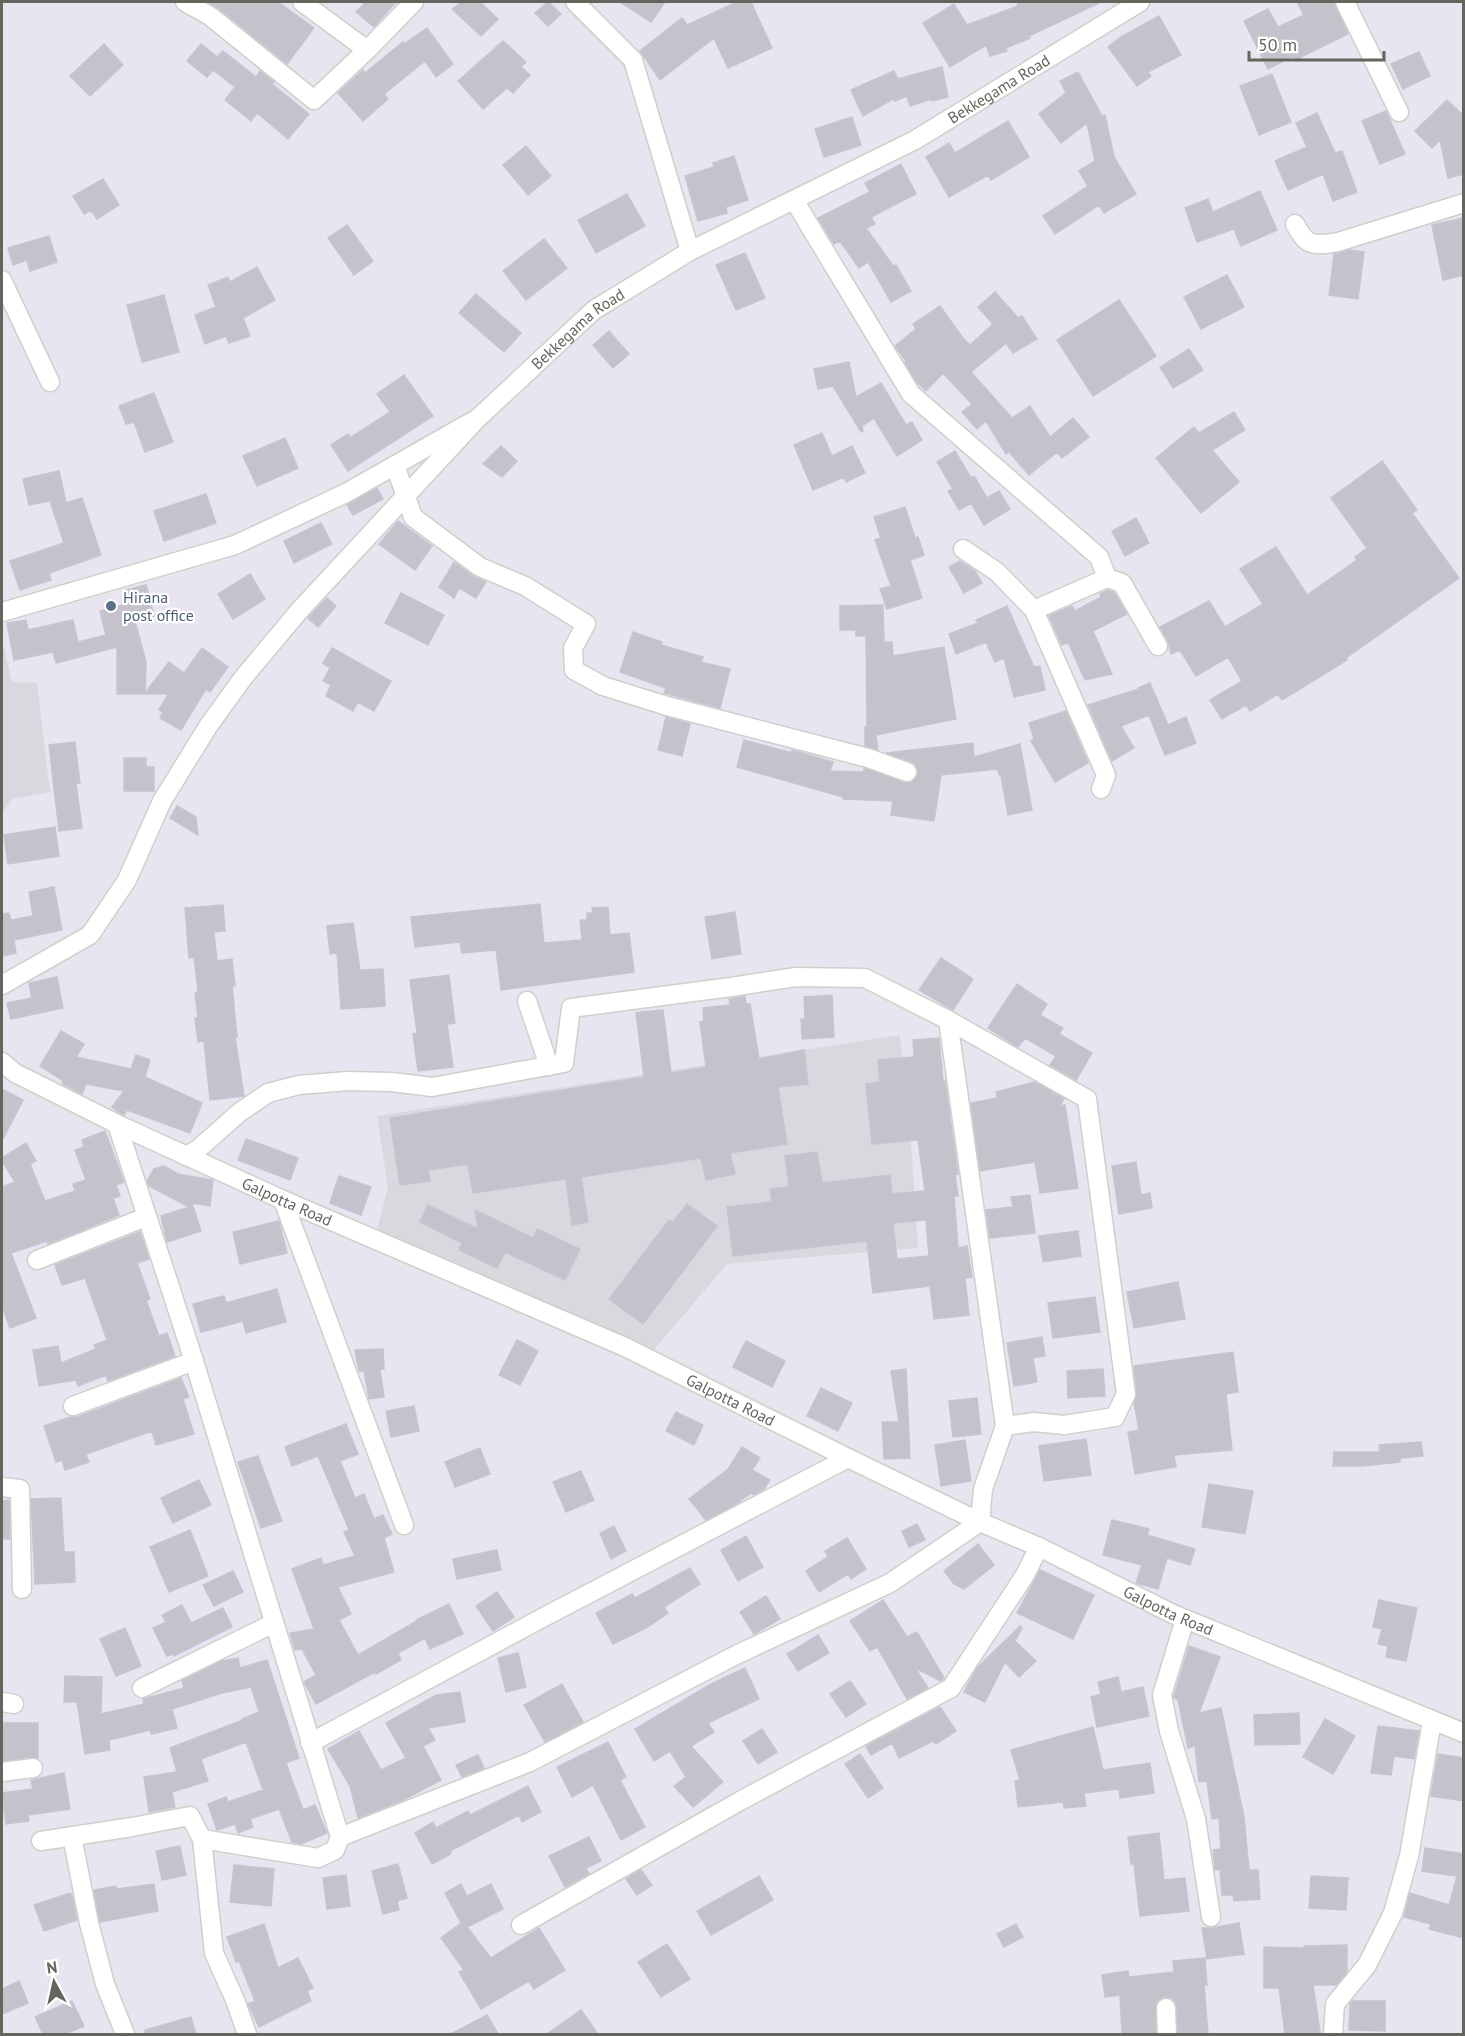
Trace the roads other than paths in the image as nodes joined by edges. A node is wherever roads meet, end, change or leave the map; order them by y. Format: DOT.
graph roads {
  1 [pos="185,2"];
  2 [pos="302,2"];
  3 [pos="414,2"];
  4 [pos="575,2"];
  5 [pos="1140,2"];
  6 [pos="1346,2"];
  7 [pos="367,50"];
  8 [pos="1399,112"];
  9 [pos="794,200"];
  10 [pos="1464,202"];
  11 [pos="1295,224"];
  12 [pos="690,251"];
  13 [pos="2,280"];
  14 [pos="50,381"];
  15 [pos="477,418"];
  16 [pos="395,465"];
  17 [pos="405,497"];
  18 [pos="963,549"];
  19 [pos="1107,578"];
  20 [pos="1034,610"];
  21 [pos="2,612"];
  22 [pos="1158,646"];
  23 [pos="907,772"];
  24 [pos="1101,789"];
  25 [pos="2,985"];
  26 [pos="527,1001"];
  27 [pos="948,1020"];
  28 [pos="2,1062"];
  29 [pos="549,1066"];
  30 [pos="117,1124"];
  31 [pos="186,1156"];
  32 [pos="283,1200"];
  33 [pos="146,1217"];
  34 [pos="38,1260"];
  35 [pos="194,1360"];
  36 [pos="73,1406"];
  37 [pos="1005,1426"];
  38 [pos="848,1458"];
  39 [pos="2,1487"];
  40 [pos="980,1522"];
  41 [pos="404,1525"];
  42 [pos="1039,1547"];
  43 [pos="22,1589"];
  44 [pos="1185,1619"];
  45 [pos="274,1623"];
  46 [pos="142,1688"];
  47 [pos="1432,1721"];
  48 [pos="1464,1733"];
  49 [pos="310,1743"];
  50 [pos="33,1768"];
  51 [pos="2,1772"];
  52 [pos="72,1836"];
  53 [pos="340,1837"];
  54 [pos="202,1839"];
  55 [pos="41,1841"];
  56 [pos="1210,1917"];
  57 [pos="520,1925"];
  58 [pos="1166,2008"];
  59 [pos="125,2034"];
  60 [pos="247,2034"];
  61 [pos="1167,2034"];
  62 [pos="1333,2034"];
  1 -- 7 [label="street"];
  2 -- 7 [label="street"];
  3 -- 7 [label="street"];
  4 -- 12 [label="street"];
  5 -- 9 [label="street, Bekkegama Road"];
  6 -- 8 [label="street"];
  9 -- 12 [label="street, Bekkegama Road"];
  9 -- 19 [label="street"];
  10 -- 11 [label="street"];
  12 -- 15 [label="street, Bekkegama Road"];
  13 -- 14 [label="street"];
  15 -- 16 [label="street, Bekkegama Road"];
  15 -- 17 [label="street"];
  16 -- 17 [label="street"];
  16 -- 21 [label="street, Bekkegama Road"];
  17 -- 23 [label="street"];
  17 -- 25 [label="street"];
  18 -- 20 [label="street"];
  19 -- 20 [label="street"];
  19 -- 22 [label="street"];
  20 -- 24 [label="street"];
  26 -- 29 [label="street"];
  27 -- 29 [label="street"];
  27 -- 37 [label="street"];
  27 -- 37 [label="street"];
  28 -- 30 [label="street, Galpotta Road"];
  29 -- 31 [label="street"];
  30 -- 31 [label="street, Galpotta Road"];
  30 -- 33 [label="street"];
  31 -- 32 [label="street, Galpotta Road"];
  32 -- 38 [label="street, Galpotta Road"];
  32 -- 41 [label="street"];
  33 -- 34 [label="street"];
  33 -- 35 [label="street"];
  35 -- 36 [label="street"];
  35 -- 45 [label="street"];
  37 -- 40 [label="street"];
  38 -- 40 [label="street, Galpotta Road"];
  38 -- 49 [label="street"];
  39 -- 43 [label="street"];
  40 -- 42 [label="street, Galpotta Road"];
  40 -- 53 [label="street"];
  42 -- 44 [label="street, Galpotta Road"];
  42 -- 57 [label="street"];
  44 -- 47 [label="street, Galpotta Road"];
  44 -- 56 [label="street"];
  45 -- 46 [label="street"];
  45 -- 49 [label="street"];
  47 -- 48 [label="street, Galpotta Road"];
  47 -- 62 [label="street"];
  49 -- 53 [label="street"];
  50 -- 51 [label="street"];
  52 -- 54 [label="street"];
  52 -- 55 [label="street"];
  52 -- 59 [label="street"];
  53 -- 54 [label="street"];
  54 -- 60 [label="street"];
  58 -- 61 [label="street"];
}
